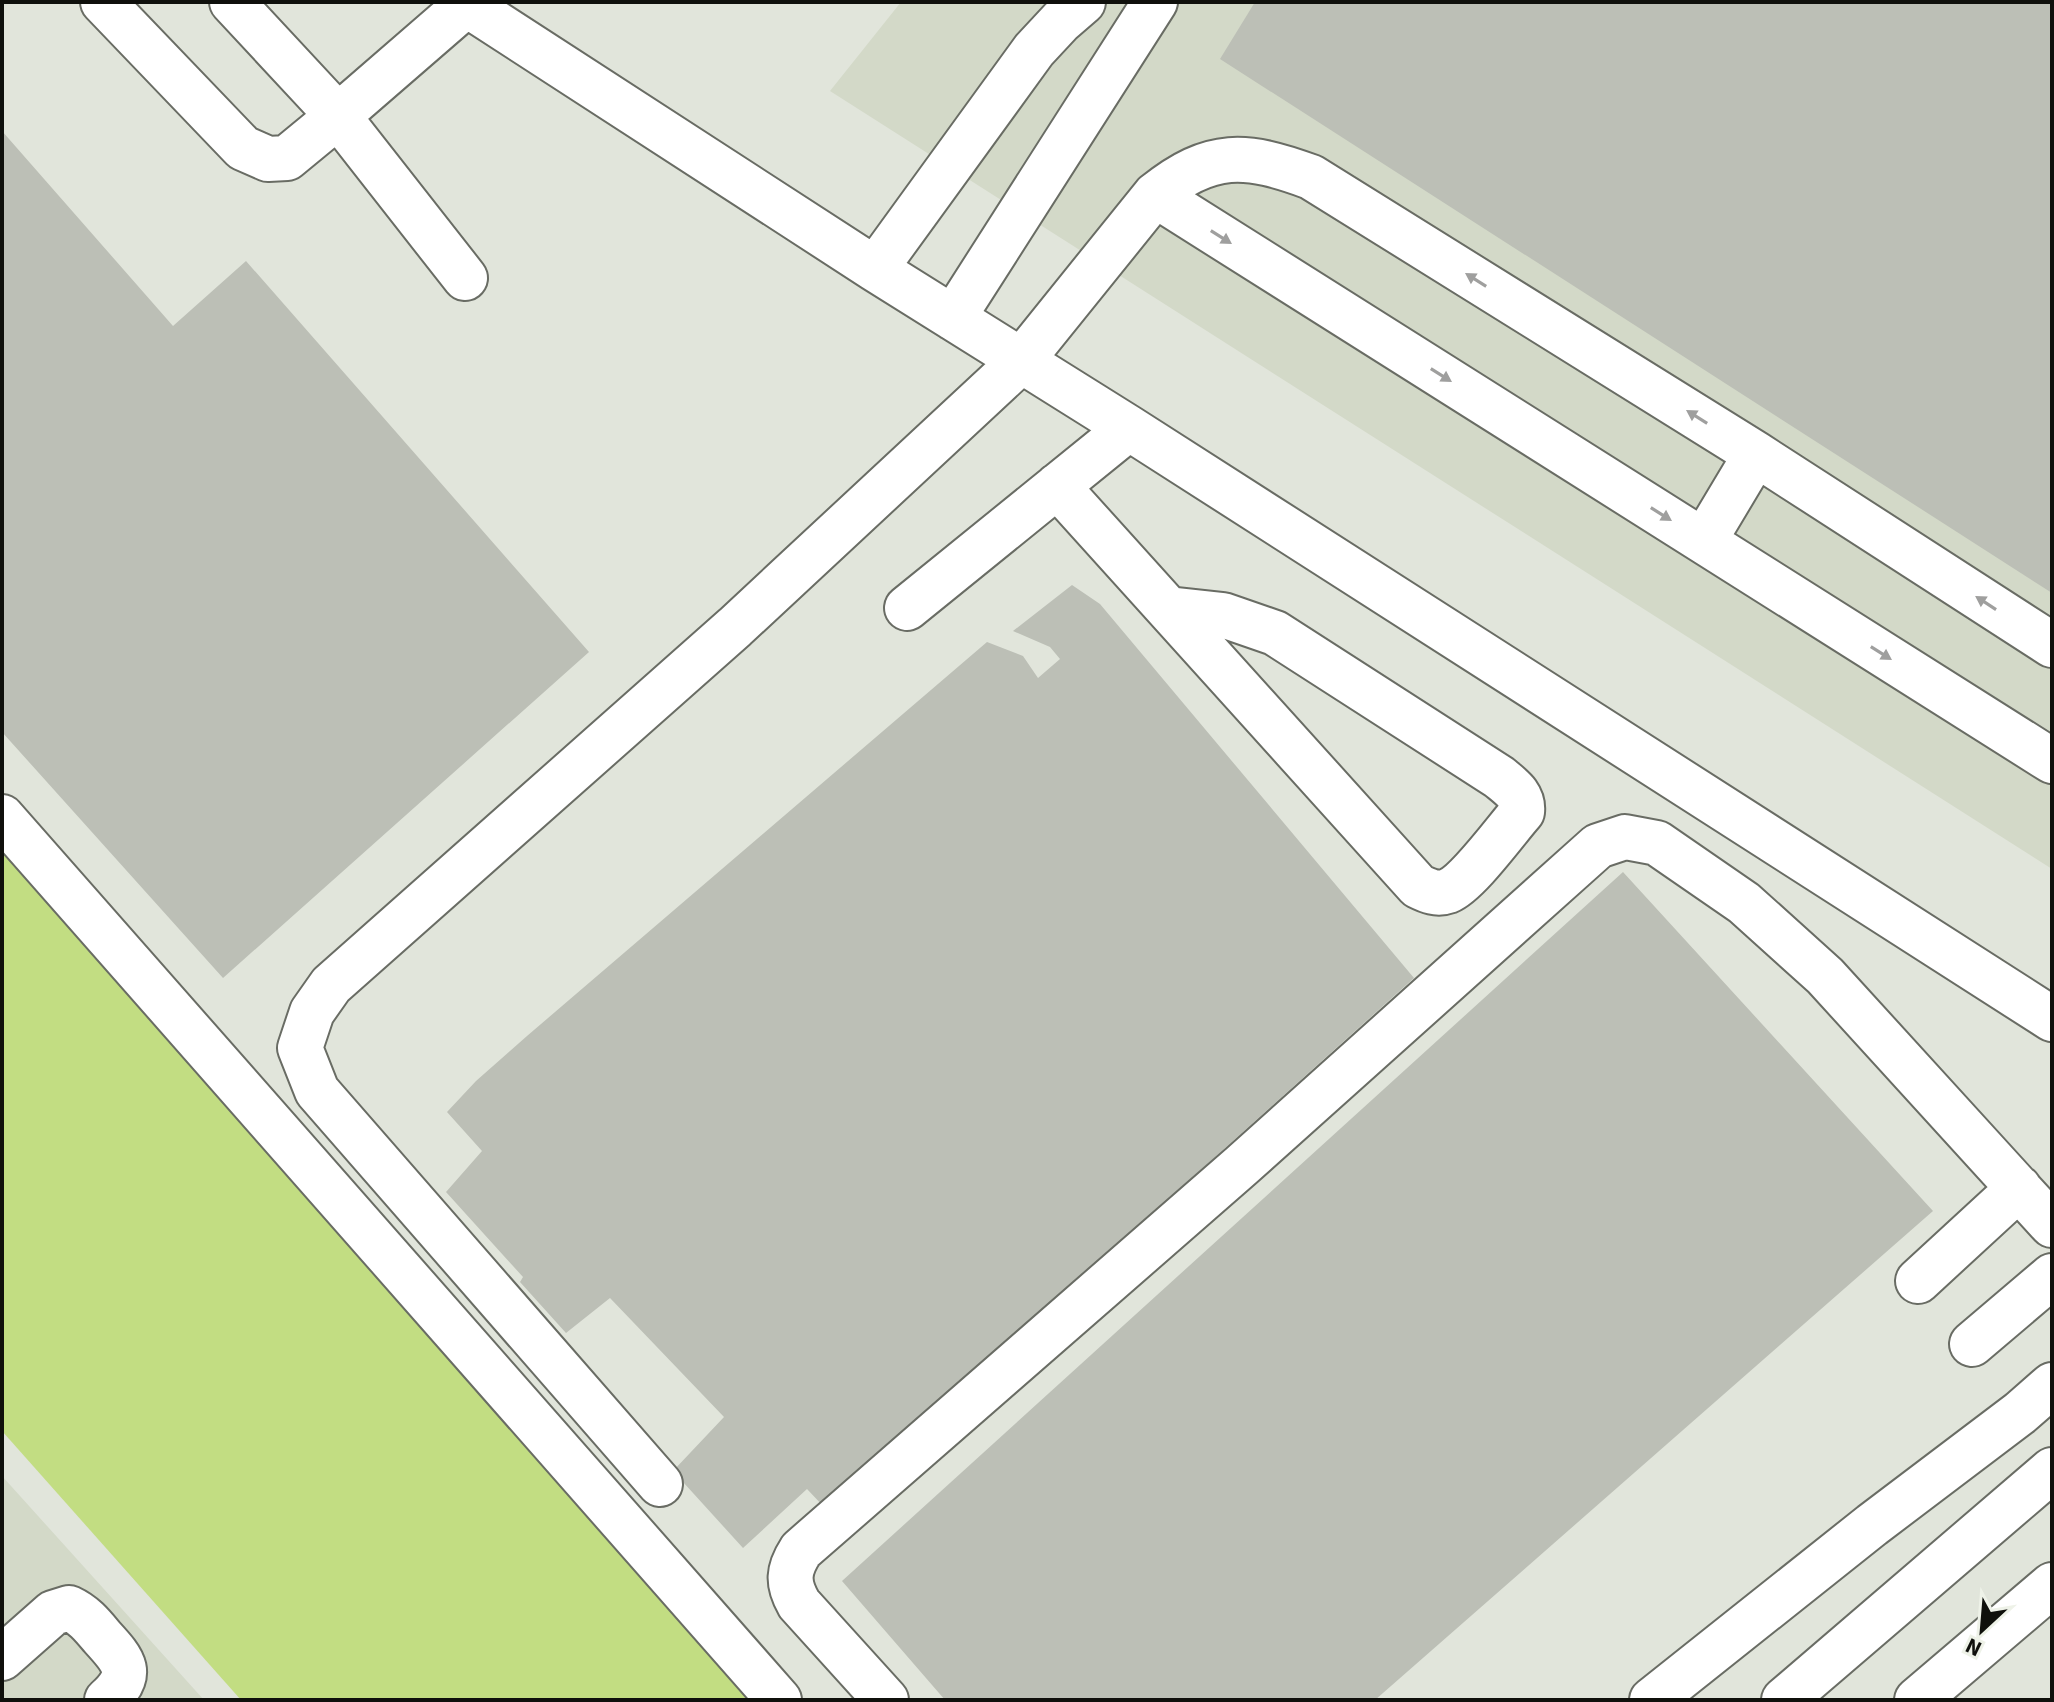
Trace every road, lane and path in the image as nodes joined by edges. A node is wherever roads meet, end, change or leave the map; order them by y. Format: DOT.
graph roads {
  1 [pos="103,2"];
  2 [pos="232,2"];
  3 [pos="1083,2"];
  4 [pos="1155,2"];
  5 [pos="464,3"];
  6 [pos="338,116"];
  7 [pos="1155,195"];
  8 [pos="875,269"];
  9 [pos="465,278"];
  10 [pos="953,318"];
  11 [pos="1022,360"];
  12 [pos="1129,428"];
  13 [pos="1756,454"];
  14 [pos="1057,486"];
  15 [pos="1704,541"];
  16 [pos="907,608"];
  17 [pos="1168,609"];
  18 [pos="2052,645"];
  19 [pos="2052,761"];
  20 [pos="2,817"];
  21 [pos="2052,1019"];
  22 [pos="2019,1188"];
  23 [pos="2052,1225"];
  24 [pos="2052,1276"];
  25 [pos="1918,1281"];
  26 [pos="1972,1344"];
  27 [pos="2052,1385"];
  28 [pos="2052,1470"];
  29 [pos="660,1484"];
  30 [pos="2052,1585"];
  31 [pos="2,1658"];
  32 [pos="107,1700"];
  33 [pos="779,1700"];
  34 [pos="886,1700"];
  35 [pos="1652,1700"];
  36 [pos="1784,1700"];
  37 [pos="1917,1700"];
  1 -- 6 [label="street"];
  2 -- 6 [label="street"];
  3 -- 8 [label="street"];
  4 -- 10 [label="street"];
  5 -- 6 [label="street"];
  5 -- 8 [label="street"];
  6 -- 9 [label="street"];
  7 -- 11 [label="street"];
  13 -- 7 [label="street, one-way"];
  7 -- 15 [label="street, one-way"];
  8 -- 10 [label="street"];
  10 -- 11 [label="street"];
  11 -- 12 [label="street"];
  11 -- 29 [label="street"];
  12 -- 14 [label="street"];
  12 -- 21 [label="street"];
  13 -- 15 [label="street"];
  18 -- 13 [label="street, one-way"];
  14 -- 16 [label="street"];
  14 -- 17 [label="street"];
  15 -- 19 [label="street, one-way"];
  17 -- 17 [label="street"];
  20 -- 33 [label="street"];
  22 -- 23 [label="street"];
  22 -- 25 [label="street"];
  22 -- 34 [label="street"];
  24 -- 26 [label="street"];
  27 -- 35 [label="street"];
  28 -- 36 [label="street"];
  30 -- 37 [label="street"];
  31 -- 32 [label="street"];
}
